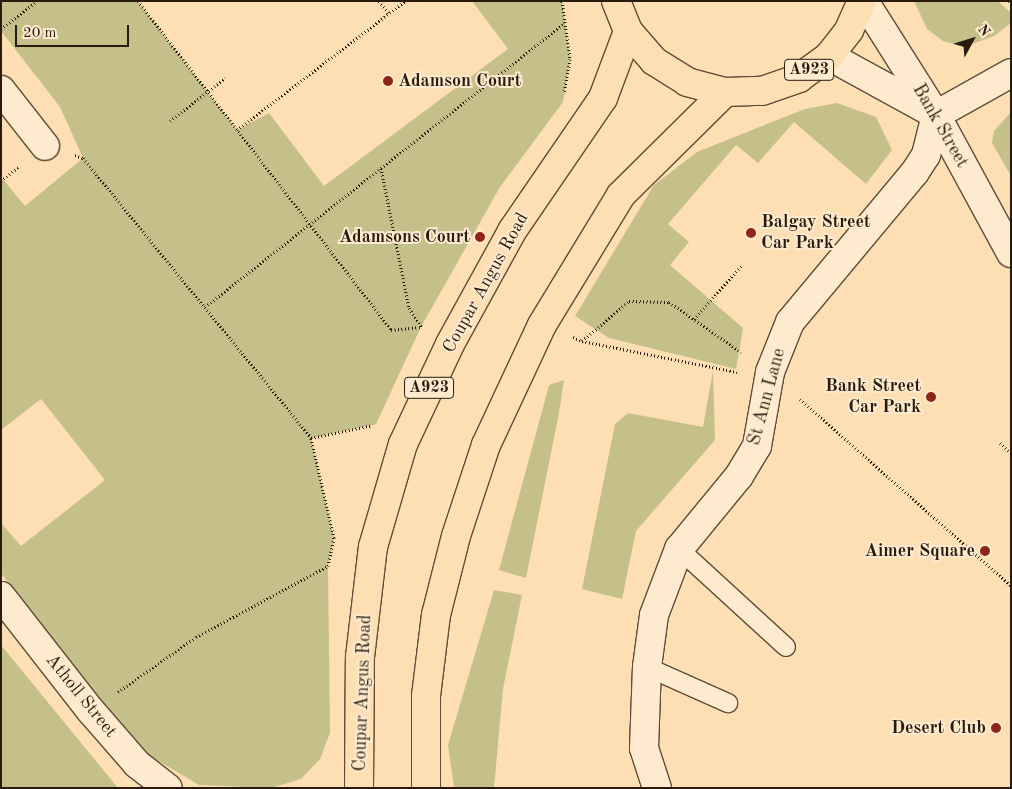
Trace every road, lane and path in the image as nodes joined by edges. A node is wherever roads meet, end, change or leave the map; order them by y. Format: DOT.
graph roads {
  1 [pos="37,1"];
  2 [pos="138,1"];
  3 [pos="379,1"];
  4 [pos="405,1"];
  5 [pos="562,1"];
  6 [pos="616,1"];
  7 [pos="863,1"];
  8 [pos="389,14"];
  9 [pos="563,24"];
  10 [pos="1,29"];
  11 [pos="628,31"];
  12 [pos="829,56"];
  13 [pos="1011,73"];
  14 [pos="225,78"];
  15 [pos="1,90"];
  16 [pos="208,92"];
  17 [pos="725,92"];
  18 [pos="563,102"];
  19 [pos="936,116"];
  20 [pos="170,121"];
  21 [pos="237,130"];
  22 [pos="45,146"];
  23 [pos="381,168"];
  24 [pos="310,224"];
  25 [pos="1011,253"];
  26 [pos="742,265"];
  27 [pos="205,307"];
  28 [pos="425,318"];
  29 [pos="694,319"];
  30 [pos="542,325"];
  31 [pos="420,326"];
  32 [pos="416,336"];
  33 [pos="582,341"];
  34 [pos="450,344"];
  35 [pos="770,372"];
  36 [pos="376,424"];
  37 [pos="311,438"];
  38 [pos="1000,443"];
  39 [pos="1011,452"];
  40 [pos="679,549"];
  41 [pos="1011,586"];
  42 [pos="1,596"];
  43 [pos="786,647"];
  44 [pos="647,668"];
  45 [pos="728,703"];
  46 [pos="91,711"];
  47 [pos="168,788"];
  48 [pos="360,788"];
  49 [pos="426,788"];
  50 [pos="657,788"];
  1 -- 10 [label="path"];
  2 -- 16 [label="path"];
  3 -- 8 [label="path"];
  4 -- 8 [label="path"];
  5 -- 9 [label="path"];
  6 -- 11 [label="main road, A923"];
  7 -- 12 [label="main road, A923"];
  7 -- 19 [label="street, Bank Street"];
  8 -- 21 [label="path"];
  9 -- 18 [label="path"];
  9 -- 23 [label="path"];
  11 -- 17 [label="main road, A923"];
  11 -- 34 [label="main road, Coupar Angus Road / A923"];
  12 -- 17 [label="main road, A923"];
  12 -- 19 [label="street"];
  13 -- 19 [label="street"];
  14 -- 16 [label="path"];
  15 -- 22 [label="street"];
  16 -- 20 [label="path"];
  16 -- 21 [label="path"];
  17 -- 30 [label="main road"];
  19 -- 25 [label="street, Bank Street"];
  19 -- 35 [label="street, St Ann Lane"];
  21 -- 24 [label="path"];
  22 -- 27 [label="path"];
  23 -- 24 [label="path"];
  23 -- 31 [label="path"];
  24 -- 27 [label="path"];
  24 -- 31 [label="path"];
  26 -- 29 [label="path"];
  27 -- 37 [label="path"];
  28 -- 31 [label="path"];
  29 -- 33 [label="path"];
  29 -- 35 [label="path"];
  30 -- 33 [label="path"];
  30 -- 49 [label="main road"];
  31 -- 32 [label="path"];
  31 -- 34 [label="path"];
  33 -- 35 [label="path"];
  34 -- 48 [label="main road, Coupar Angus Road / A923"];
  35 -- 40 [label="street, St Ann Lane"];
  35 -- 41 [label="path"];
  36 -- 37 [label="path"];
  37 -- 46 [label="path"];
  38 -- 39 [label="path"];
  40 -- 43 [label="lane"];
  40 -- 44 [label="street, St Ann Lane"];
  42 -- 46 [label="street, Atholl Street"];
  44 -- 45 [label="lane"];
  44 -- 50 [label="street, St Ann Lane"];
  46 -- 47 [label="street, Atholl Street"];
}
